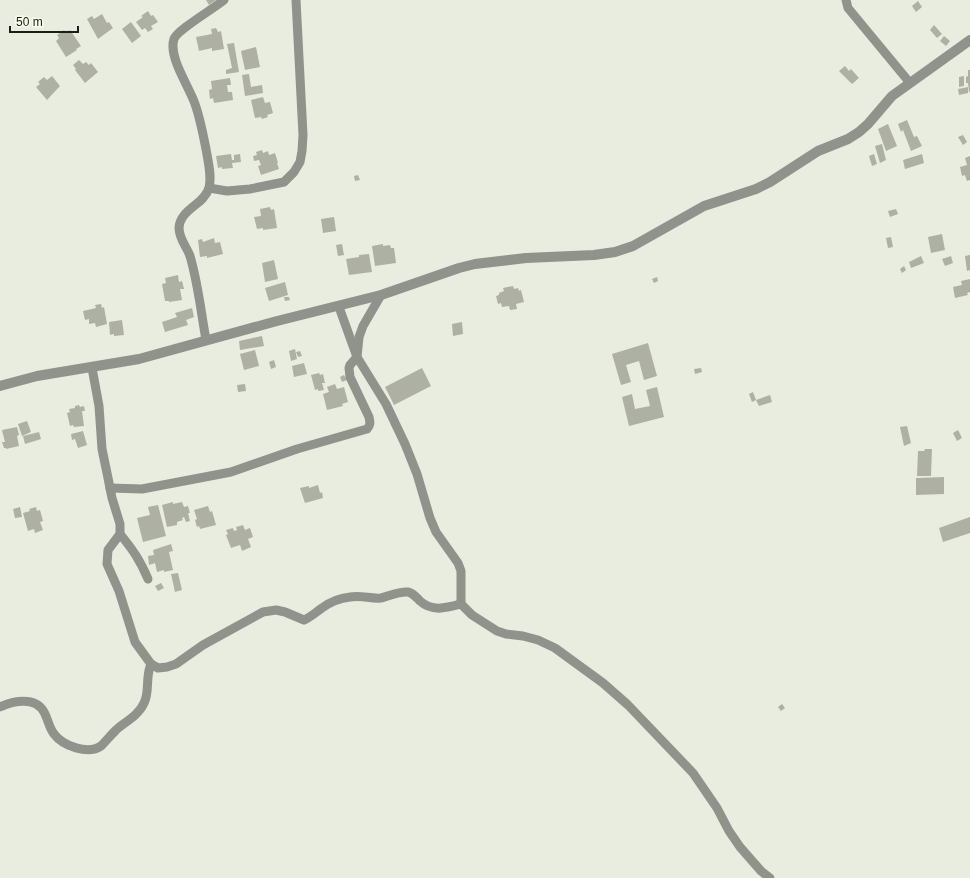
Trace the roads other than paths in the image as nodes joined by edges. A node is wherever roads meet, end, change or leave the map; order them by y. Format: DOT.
graph roads {
  1 [pos="224,0"];
  2 [pos="296,0"];
  3 [pos="846,0"];
  4 [pos="968,42"];
  5 [pos="910,83"];
  6 [pos="209,188"];
  7 [pos="381,295"];
  8 [pos="339,307"];
  9 [pos="206,340"];
  10 [pos="357,357"];
  11 [pos="92,368"];
  12 [pos="0,386"];
  13 [pos="110,488"];
  14 [pos="120,534"];
  15 [pos="148,579"];
  16 [pos="461,604"];
  17 [pos="151,664"];
  18 [pos="0,707"];
  19 [pos="770,878"];
  1 -- 6 [label="street"];
  2 -- 6 [label="street"];
  3 -- 5 [label="street"];
  4 -- 5 [label="street"];
  5 -- 7 [label="street"];
  6 -- 9 [label="street"];
  7 -- 8 [label="street"];
  7 -- 10 [label="street"];
  8 -- 9 [label="street"];
  8 -- 10 [label="street"];
  9 -- 11 [label="street"];
  10 -- 13 [label="street"];
  10 -- 16 [label="street"];
  11 -- 12 [label="street"];
  11 -- 13 [label="street"];
  13 -- 14 [label="street"];
  14 -- 15 [label="street"];
  14 -- 17 [label="street"];
  16 -- 17 [label="street"];
  16 -- 19 [label="street"];
  17 -- 18 [label="street"];
}
